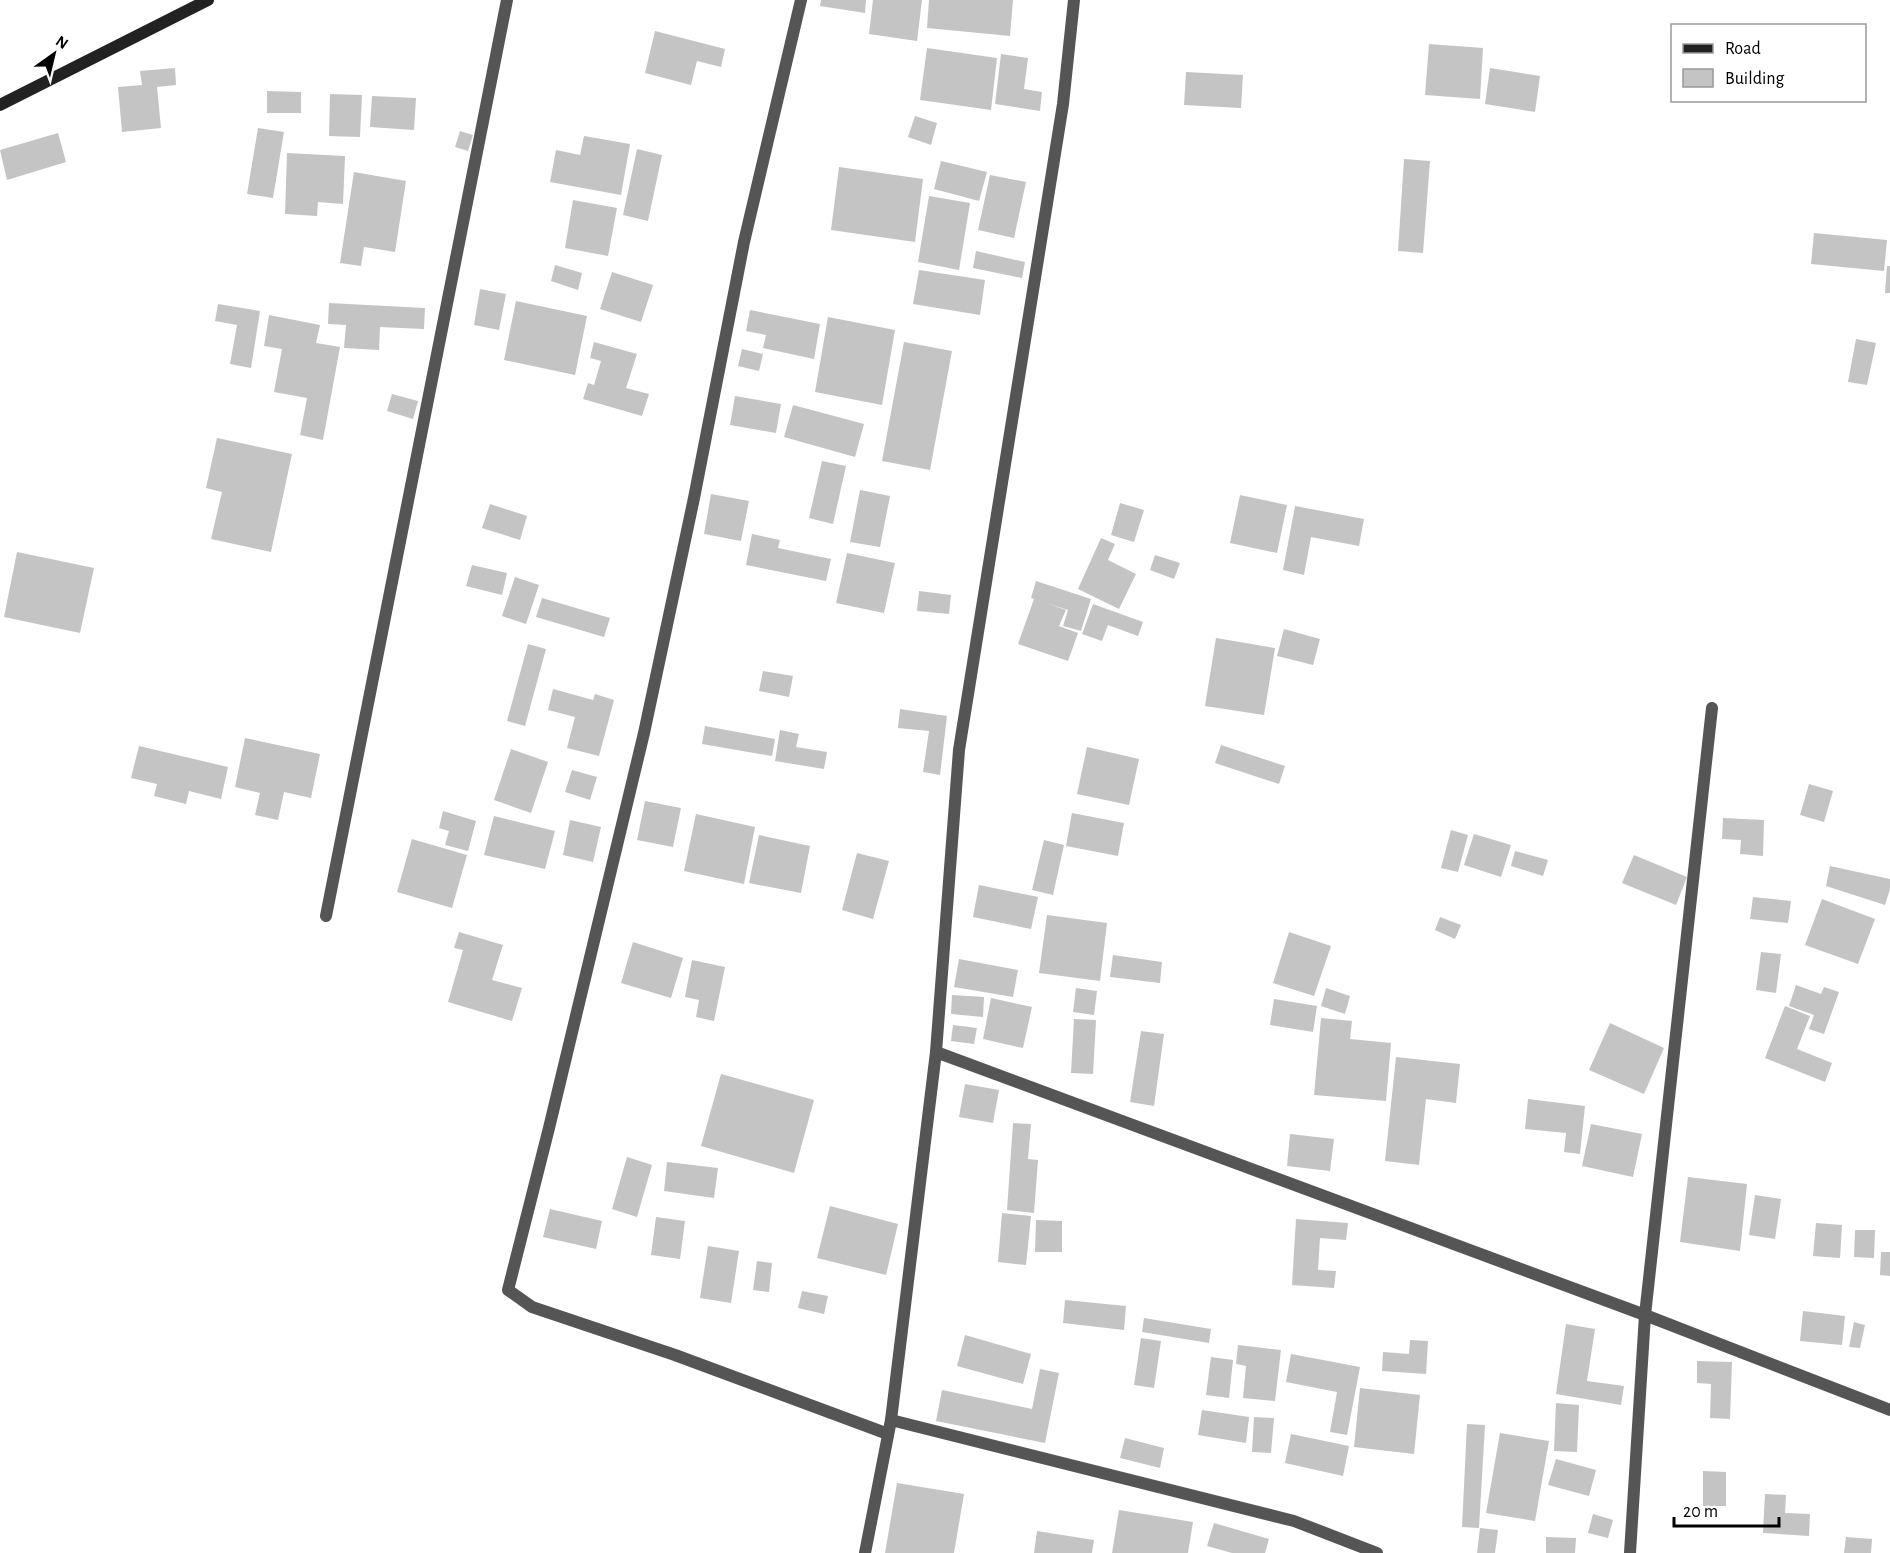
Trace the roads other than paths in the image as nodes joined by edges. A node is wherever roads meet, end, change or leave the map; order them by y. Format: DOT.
graph roads {
  1 [pos="208,0"];
  2 [pos="507,0"];
  3 [pos="801,0"];
  4 [pos="1074,0"];
  5 [pos="0,105"];
  6 [pos="1712,708"];
  7 [pos="326,916"];
  8 [pos="936,1052"];
  9 [pos="1646,1315"];
  10 [pos="1890,1410"];
  11 [pos="891,1420"];
  12 [pos="888,1434"];
  13 [pos="865,1553"];
  14 [pos="1377,1553"];
  15 [pos="1630,1553"];
  1 -- 5 [label="main road"];
  2 -- 7 [label="street"];
  3 -- 12 [label="street"];
  4 -- 8 [label="street"];
  6 -- 9 [label="street"];
  8 -- 9 [label="street"];
  8 -- 11 [label="street"];
  9 -- 10 [label="street"];
  9 -- 15 [label="street"];
  11 -- 12 [label="street"];
  11 -- 14 [label="street"];
  12 -- 13 [label="street"];
}
